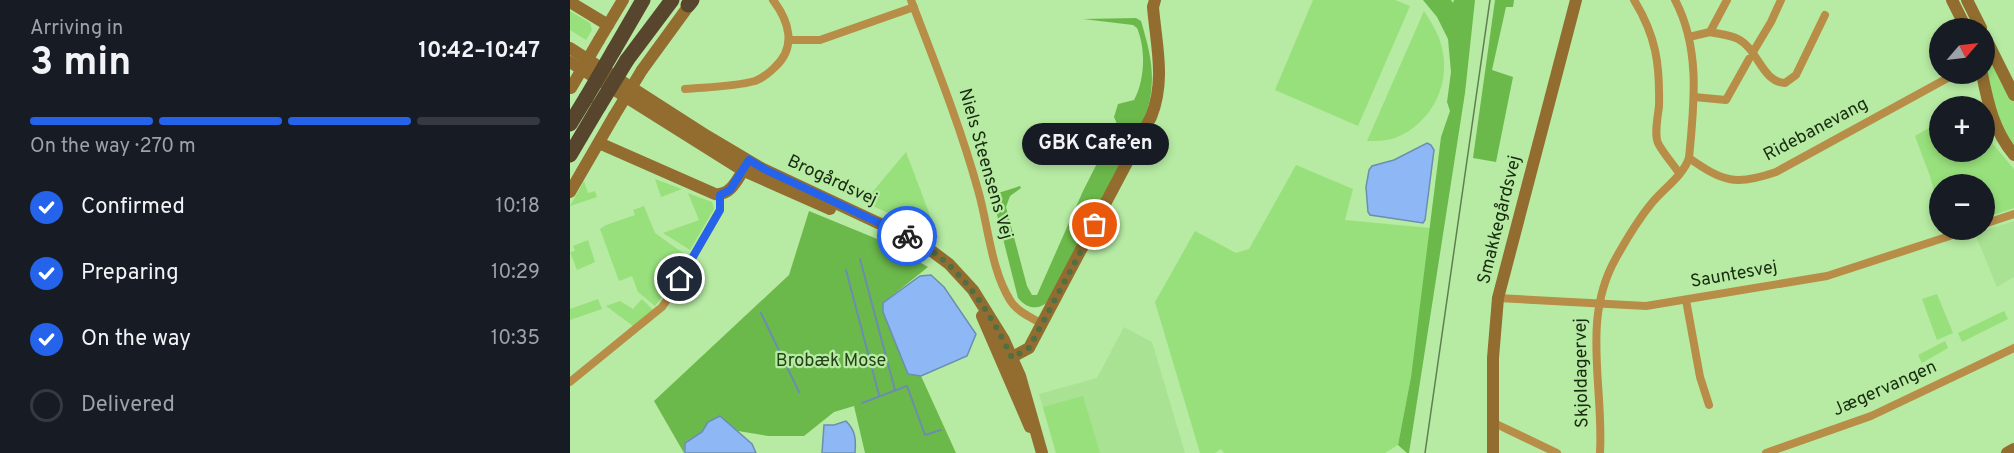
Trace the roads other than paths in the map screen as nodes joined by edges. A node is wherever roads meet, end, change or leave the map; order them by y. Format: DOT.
graph roads {
  1 [pos="622,0"];
  2 [pos="643,0"];
  3 [pos="664,0"];
  4 [pos="672,0"];
  5 [pos="773,0"];
  6 [pos="1155,0"];
  7 [pos="1576,0"];
  8 [pos="1634,0"];
  9 [pos="1675,0"];
  10 [pos="1727,0"];
  11 [pos="1781,0"];
  12 [pos="1952,0"];
  13 [pos="1967,0"];
  14 [pos="570,2"];
  15 [pos="691,2"];
  16 [pos="913,3"];
  17 [pos="1826,15"];
  18 [pos="1961,18"];
  19 [pos="1976,18"];
  20 [pos="608,25"];
  21 [pos="1710,32"];
  22 [pos="1689,37"];
  23 [pos="790,40"];
  24 [pos="570,48"];
  25 [pos="1751,55"];
  26 [pos="630,56"];
  27 [pos="570,62"];
  28 [pos="1995,64"];
  29 [pos="1937,84"];
  30 [pos="1984,84"];
  31 [pos="571,89"];
  32 [pos="685,89"];
  33 [pos="2014,94"];
  34 [pos="1694,97"];
  35 [pos="570,124"];
  36 [pos="599,143"];
  37 [pos="570,155"];
  38 [pos="2014,155"];
  39 [pos="1689,158"];
  40 [pos="746,165"];
  41 [pos="1679,173"];
  42 [pos="570,192"];
  43 [pos="720,195"];
  44 [pos="2014,214"];
  45 [pos="1995,220"];
  46 [pos="1937,240"];
  47 [pos="1498,298"];
  48 [pos="1686,300"];
  49 [pos="1598,304"];
  50 [pos="1042,324"];
  51 [pos="2014,348"];
  52 [pos="1008,360"];
  53 [pos="570,382"];
  54 [pos="1709,405"];
  55 [pos="1492,422"];
  56 [pos="1041,448"];
  57 [pos="2014,449"];
  58 [pos="1493,453"];
  59 [pos="1557,453"];
  60 [pos="1600,453"];
  61 [pos="1766,453"];
  62 [pos="2007,453"];
  1 -- 20 [label="street"];
  2 -- 35 [label="highway, bridge"];
  3 -- 26 [label="highway"];
  4 -- 26 [label="highway"];
  5 -- 23 [label="street"];
  6 -- 50 [label="street"];
  7 -- 47 [label="street, Smakkegårdsvej"];
  8 -- 41 [label="street"];
  9 -- 22 [label="street, Skjoldagervej"];
  10 -- 21 [label="street"];
  11 -- 25 [label="street"];
  12 -- 18 [label="street"];
  13 -- 19 [label="street"];
  14 -- 20 [label="street"];
  15 -- 36 [label="street, bridge"];
  16 -- 23 [label="street"];
  16 -- 50 [label="street, Niels Steensens Vej"];
  17 -- 25 [label="street"];
  20 -- 31 [label="street, bridge"];
  21 -- 22 [label="street"];
  21 -- 25 [label="street"];
  22 -- 34 [label="street, Skjoldagervej"];
  23 -- 32 [label="street"];
  24 -- 40 [label="street, Brogårdsvej"];
  25 -- 34 [label="street"];
  26 -- 37 [label="highway, bridge"];
  27 -- 40 [label="street, Brogårdsvej"];
  28 -- 33 [label="street"];
  29 -- 39 [label="street, Ridebanevang"];
  30 -- 38 [label="street"];
  34 -- 39 [label="street, Skjoldagervej"];
  36 -- 42 [label="street"];
  36 -- 43 [label="street"];
  39 -- 41 [label="street, Skjoldagervej"];
  40 -- 43 [label="street"];
  40 -- 52 [label="street, Brogårdsvej"];
  41 -- 49 [label="street, Skjoldagervej"];
  43 -- 53 [label="street"];
  44 -- 45 [label="street"];
  46 -- 48 [label="street, Sauntesvej"];
  47 -- 49 [label="street, Sauntesvej"];
  47 -- 55 [label="street, Smakkegårdsvej"];
  48 -- 49 [label="street, Sauntesvej"];
  48 -- 54 [label="street"];
  49 -- 60 [label="street, Skjoldagervej"];
  50 -- 52 [label="street"];
  51 -- 61 [label="street, Jægervangen"];
  52 -- 56 [label="street, Brogårdsvej"];
  55 -- 58 [label="street, Smakkegårdsvej"];
  55 -- 59 [label="street"];
  57 -- 62 [label="street"];
}
